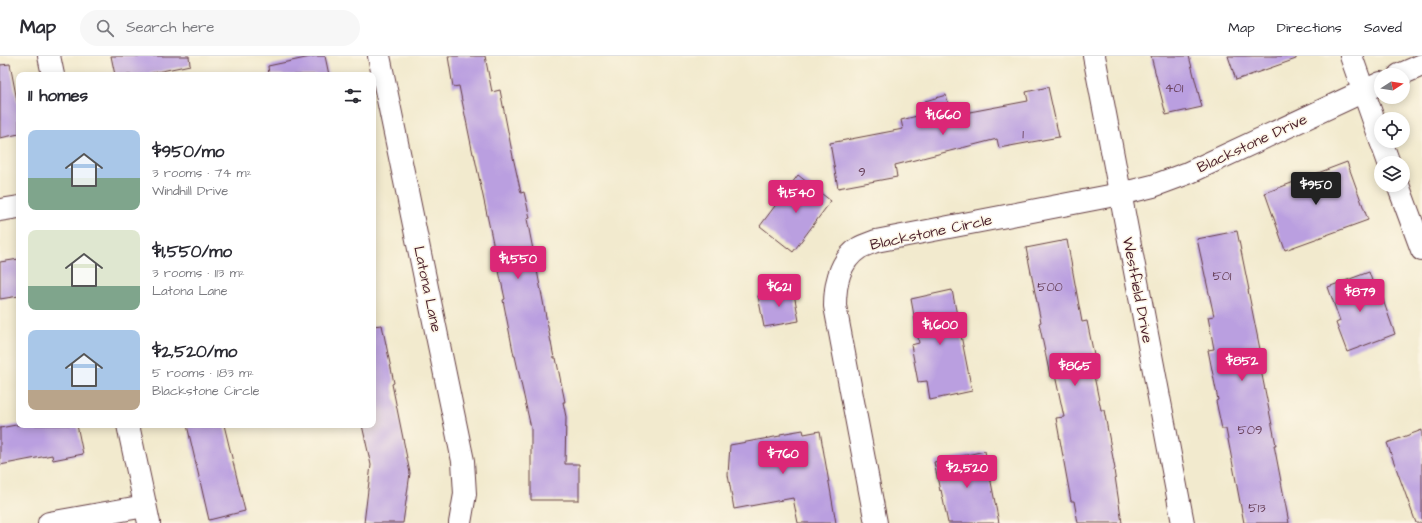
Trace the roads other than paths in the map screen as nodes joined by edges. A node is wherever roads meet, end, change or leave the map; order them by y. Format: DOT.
graph roads {
  1 [pos="49,56"];
  2 [pos="379,56"];
  3 [pos="1094,56"];
  4 [pos="1351,56"];
  5 [pos="1422,65"];
  6 [pos="1410,70"];
  7 [pos="52,72"];
  8 [pos="1372,87"];
  9 [pos="1376,112"];
  10 [pos="1401,192"];
  11 [pos="1120,194"];
  12 [pos="16,207"];
  13 [pos="0,210"];
  14 [pos="1422,250"];
  15 [pos="129,428"];
  16 [pos="147,514"];
  17 [pos="49,523"];
  18 [pos="460,523"];
  19 [pos="876,523"];
  20 [pos="1183,523"];
  1 -- 7 [label="street"];
  2 -- 18 [label="street, Latona Lane"];
  3 -- 11 [label="street, Westfield Drive"];
  4 -- 8 [label="street"];
  5 -- 6 [label="street"];
  8 -- 9 [label="street"];
  8 -- 11 [label="street, Blackstone Drive"];
  10 -- 14 [label="street"];
  11 -- 19 [label="street, Blackstone Circle"];
  11 -- 20 [label="street, Westfield Drive"];
  12 -- 13 [label="street"];
  15 -- 16 [label="street"];
  16 -- 17 [label="street"];
}
